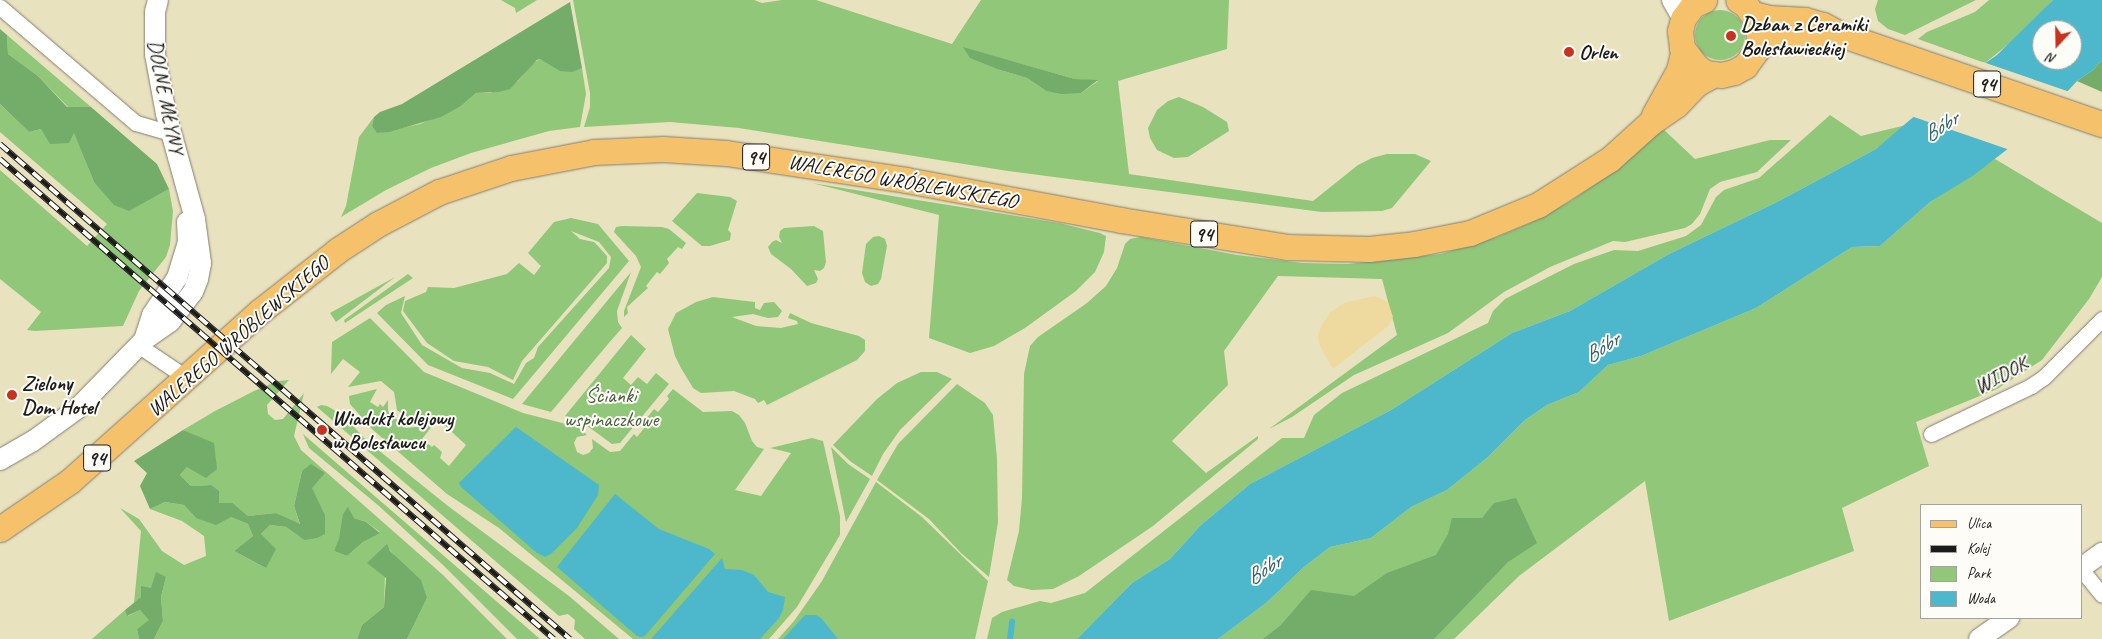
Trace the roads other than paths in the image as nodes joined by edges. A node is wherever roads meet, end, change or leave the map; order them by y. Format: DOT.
graph roads {
  1 [pos="158,0"];
  2 [pos="1704,0"];
  3 [pos="0,7"];
  4 [pos="1745,7"];
  5 [pos="1677,9"];
  6 [pos="1840,34"];
  7 [pos="1758,48"];
  8 [pos="1683,52"];
  9 [pos="1712,75"];
  10 [pos="1650,123"];
  11 [pos="2102,124"];
  12 [pos="171,133"];
  13 [pos="2102,319"];
  14 [pos="141,342"];
  15 [pos="187,378"];
  16 [pos="1931,434"];
  17 [pos="0,460"];
  18 [pos="0,529"];
  19 [pos="2102,553"];
  20 [pos="2082,567"];
  21 [pos="2082,569"];
  22 [pos="2102,595"];
  23 [pos="2009,619"];
  24 [pos="1979,639"];
  1 -- 12 [label="street, DOLNE MŁYNY"];
  2 -- 5 [label="main road, 94"];
  3 -- 12 [label="street"];
  4 -- 6 [label="main road, 94"];
  4 -- 7 [label="main road, 94"];
  5 -- 8 [label="main road, 94"];
  6 -- 7 [label="main road, 94"];
  6 -- 11 [label="main road, 94"];
  7 -- 9 [label="main road, 94"];
  8 -- 9 [label="main road"];
  8 -- 10 [label="main road, WALEREGO WRÓBLEWSKIEGO / 94"];
  9 -- 10 [label="main road, WALEREGO WRÓBLEWSKIEGO / 94"];
  10 -- 15 [label="main road, WALEREGO WRÓBLEWSKIEGO / 94"];
  12 -- 14 [label="street, DOLNE MŁYNY"];
  13 -- 16 [label="street, WIDOK"];
  14 -- 15 [label="street"];
  14 -- 17 [label="street, DOLNE MŁYNY"];
  15 -- 18 [label="main road, WALEREGO WRÓBLEWSKIEGO / 94"];
  19 -- 20 [label="street"];
  21 -- 22 [label="street"];
  23 -- 24 [label="street"];
}
